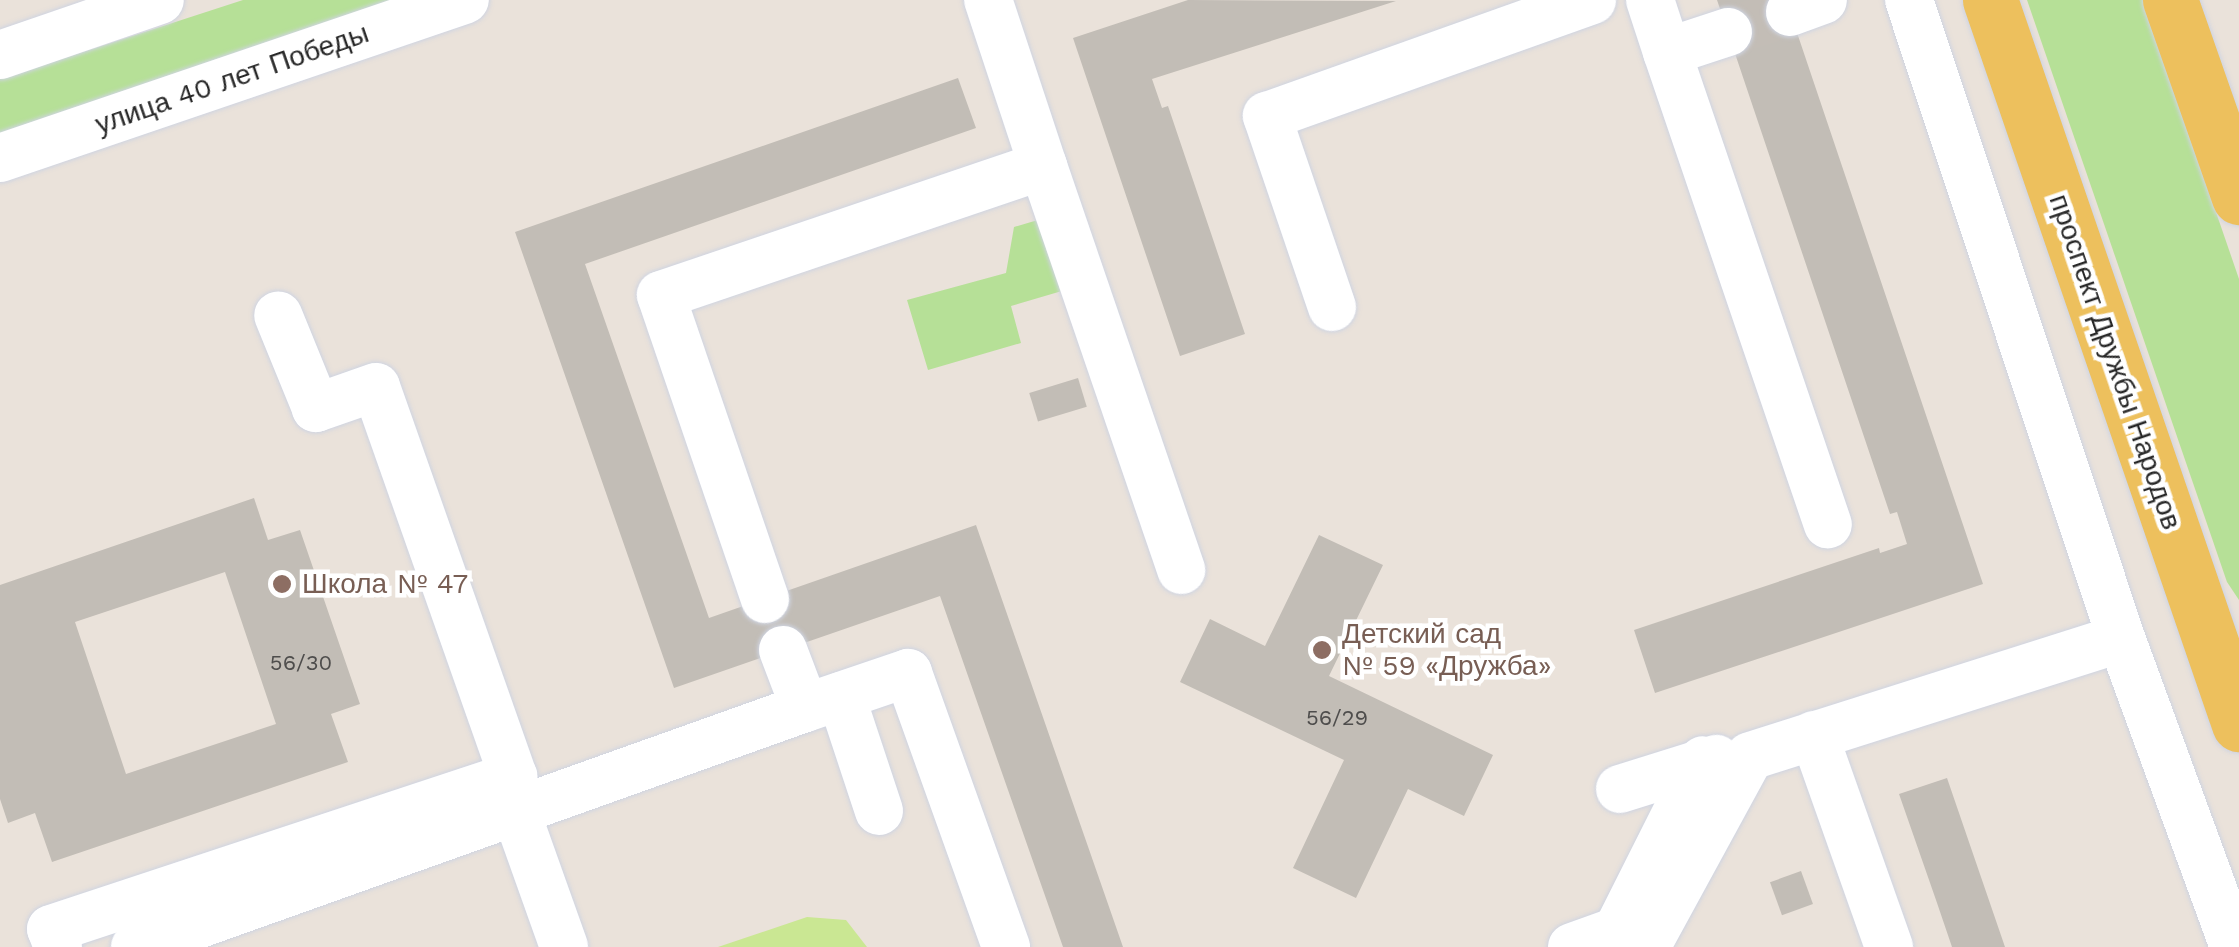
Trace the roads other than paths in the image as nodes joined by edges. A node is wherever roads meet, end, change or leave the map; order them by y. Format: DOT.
graph roads {
  1 [pos="160,0"];
  2 [pos="465,0"];
  3 [pos="988,0"];
  4 [pos="1592,0"];
  5 [pos="1650,0"];
  6 [pos="1909,0"];
  7 [pos="1990,0"];
  8 [pos="2170,0"];
  9 [pos="1728,32"];
  10 [pos="1668,52"];
  11 [pos="0,55"];
  12 [pos="0,158"];
  13 [pos="1043,166"];
  14 [pos="2239,198"];
  15 [pos="1332,308"];
  16 [pos="278,316"];
  17 [pos="1828,524"];
  18 [pos="1181,570"];
  19 [pos="765,598"];
  20 [pos="2121,638"];
  21 [pos="783,650"];
  22 [pos="823,702"];
  23 [pos="2239,724"];
  24 [pos="1814,735"];
  25 [pos="1750,756"];
  26 [pos="1703,760"];
  27 [pos="1620,789"];
  28 [pos="510,795"];
  29 [pos="879,810"];
  30 [pos="427,824"];
  31 [pos="58,947"];
  32 [pos="134,947"];
  33 [pos="564,947"];
  34 [pos="1006,947"];
  35 [pos="1572,947"];
  36 [pos="1646,947"];
  37 [pos="1889,947"];
  38 [pos="2234,947"];
  1 -- 11 [label="street"];
  2 -- 12 [label="street, улица 40 лет Победы"];
  3 -- 13 [label="street"];
  4 -- 15 [label="street"];
  5 -- 10 [label="street"];
  6 -- 20 [label="street"];
  7 -- 23 [label="main road, проспект Дружбы Народов"];
  8 -- 14 [label="main road"];
  9 -- 10 [label="street"];
  10 -- 17 [label="street"];
  13 -- 18 [label="street"];
  13 -- 19 [label="street"];
  16 -- 28 [label="street"];
  20 -- 24 [label="street"];
  20 -- 38 [label="street"];
  21 -- 22 [label="street"];
  22 -- 28 [label="street"];
  22 -- 29 [label="street"];
  22 -- 34 [label="street"];
  24 -- 25 [label="street"];
  24 -- 37 [label="street"];
  25 -- 26 [label="street"];
  25 -- 36 [label="street"];
  26 -- 27 [label="street"];
  26 -- 35 [label="street"];
  28 -- 30 [label="street"];
  28 -- 33 [label="street"];
  30 -- 31 [label="street"];
  30 -- 32 [label="street"];
}
